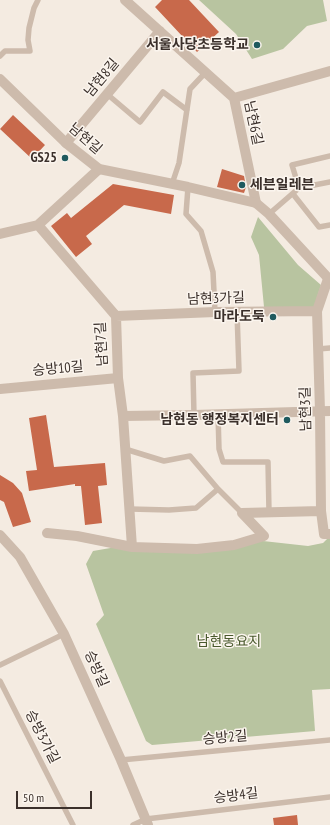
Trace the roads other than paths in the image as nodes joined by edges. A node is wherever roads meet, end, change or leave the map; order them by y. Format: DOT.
graph roads {
  1 [pos="38,0"];
  2 [pos="126,0"];
  3 [pos="160,31"];
  4 [pos="0,56"];
  5 [pos="330,71"];
  6 [pos="205,73"];
  7 [pos="0,79"];
  8 [pos="107,94"];
  9 [pos="234,98"];
  10 [pos="187,110"];
  11 [pos="66,143"];
  12 [pos="330,156"];
  13 [pos="99,170"];
  14 [pos="330,182"];
  15 [pos="172,184"];
  16 [pos="188,187"];
  17 [pos="299,188"];
  18 [pos="293,194"];
  19 [pos="256,203"];
  20 [pos="269,214"];
  21 [pos="38,225"];
  22 [pos="330,225"];
  23 [pos="0,234"];
  24 [pos="329,279"];
  25 [pos="317,311"];
  26 [pos="215,312"];
  27 [pos="237,312"];
  28 [pos="116,316"];
  29 [pos="330,348"];
  30 [pos="318,349"];
  31 [pos="118,378"];
  32 [pos="0,389"];
  33 [pos="325,411"];
  34 [pos="218,414"];
  35 [pos="194,415"];
  36 [pos="123,416"];
  37 [pos="125,449"];
  38 [pos="218,489"];
  39 [pos="326,496"];
  40 [pos="130,509"];
  41 [pos="321,511"];
  42 [pos="269,512"];
  43 [pos="242,513"];
  44 [pos="47,533"];
  45 [pos="330,534"];
  46 [pos="0,535"];
  47 [pos="132,547"];
  48 [pos="64,634"];
  49 [pos="0,665"];
  50 [pos="0,681"];
  51 [pos="330,740"];
  52 [pos="121,760"];
  53 [pos="330,797"];
  54 [pos="147,822"];
  55 [pos="73,825"];
  56 [pos="133,825"];
  1 -- 4 [label="lane"];
  2 -- 3 [label="street, 남현6길"];
  3 -- 6 [label="street, 남현6길"];
  3 -- 8 [label="street, 남현8길"];
  5 -- 9 [label="street"];
  6 -- 9 [label="street, 남현6길"];
  6 -- 10 [label="lane"];
  7 -- 11 [label="street, 남현길"];
  8 -- 10 [label="lane"];
  8 -- 11 [label="street, 남현8길"];
  9 -- 19 [label="street, 남현6길"];
  10 -- 15 [label="lane"];
  11 -- 13 [label="street, 남현길"];
  12 -- 17 [label="lane"];
  13 -- 15 [label="street, 남현길"];
  13 -- 21 [label="street"];
  14 -- 17 [label="lane"];
  15 -- 16 [label="street, 남현길"];
  16 -- 19 [label="street, 남현길"];
  16 -- 26 [label="lane"];
  17 -- 18 [label="lane"];
  18 -- 20 [label="lane"];
  18 -- 22 [label="lane"];
  19 -- 20 [label="street, 남현길"];
  20 -- 24 [label="street, 남현길"];
  21 -- 23 [label="street"];
  21 -- 28 [label="street, 남현7길"];
  24 -- 25 [label="street, 남현3길"];
  25 -- 27 [label="street, 남현3가길"];
  25 -- 30 [label="street, 남현3길"];
  26 -- 27 [label="street, 남현3가길"];
  26 -- 28 [label="street, 남현3가길"];
  27 -- 35 [label="lane"];
  28 -- 31 [label="street, 남현7길"];
  29 -- 30 [label="lane"];
  30 -- 33 [label="street, 남현3길"];
  31 -- 32 [label="street, 승방10길"];
  31 -- 36 [label="street, 남현7길"];
  33 -- 34 [label="street"];
  33 -- 39 [label="street, 남현3길"];
  34 -- 35 [label="street"];
  34 -- 42 [label="lane"];
  35 -- 36 [label="street"];
  36 -- 37 [label="street, 남현7길"];
  37 -- 38 [label="lane"];
  37 -- 40 [label="street, 남현7길"];
  38 -- 40 [label="lane"];
  38 -- 43 [label="lane"];
  39 -- 41 [label="street, 남현3길"];
  40 -- 47 [label="street, 남현7길"];
  41 -- 42 [label="street"];
  41 -- 45 [label="street, 남현3길"];
  42 -- 43 [label="street"];
  43 -- 47 [label="street"];
  44 -- 47 [label="street"];
  46 -- 48 [label="street, 승방길"];
  48 -- 49 [label="lane"];
  48 -- 52 [label="street, 승방길"];
  50 -- 55 [label="lane, 승방3가길"];
  51 -- 52 [label="lane, 승방2길"];
  52 -- 54 [label="street, 승방길"];
  53 -- 54 [label="lane, 승방4길"];
  54 -- 56 [label="lane, 승방4길"];
}
